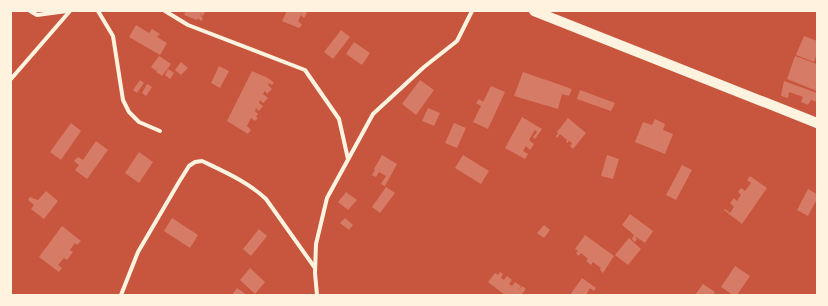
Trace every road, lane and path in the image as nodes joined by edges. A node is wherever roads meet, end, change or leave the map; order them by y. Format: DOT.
graph roads {
  1 [pos="30,11"];
  2 [pos="68,11"];
  3 [pos="98,11"];
  4 [pos="165,11"];
  5 [pos="472,11"];
  6 [pos="534,11"];
  7 [pos="11,78"];
  8 [pos="817,123"];
  9 [pos="160,131"];
  10 [pos="348,159"];
  11 [pos="315,268"];
  12 [pos="121,295"];
  13 [pos="317,295"];
  1 -- 2 [label="street"];
  2 -- 7 [label="street"];
  3 -- 9 [label="street"];
  4 -- 10 [label="street"];
  5 -- 10 [label="street"];
  6 -- 8 [label="main road"];
  10 -- 11 [label="street"];
  11 -- 12 [label="street"];
  11 -- 13 [label="street"];
}
